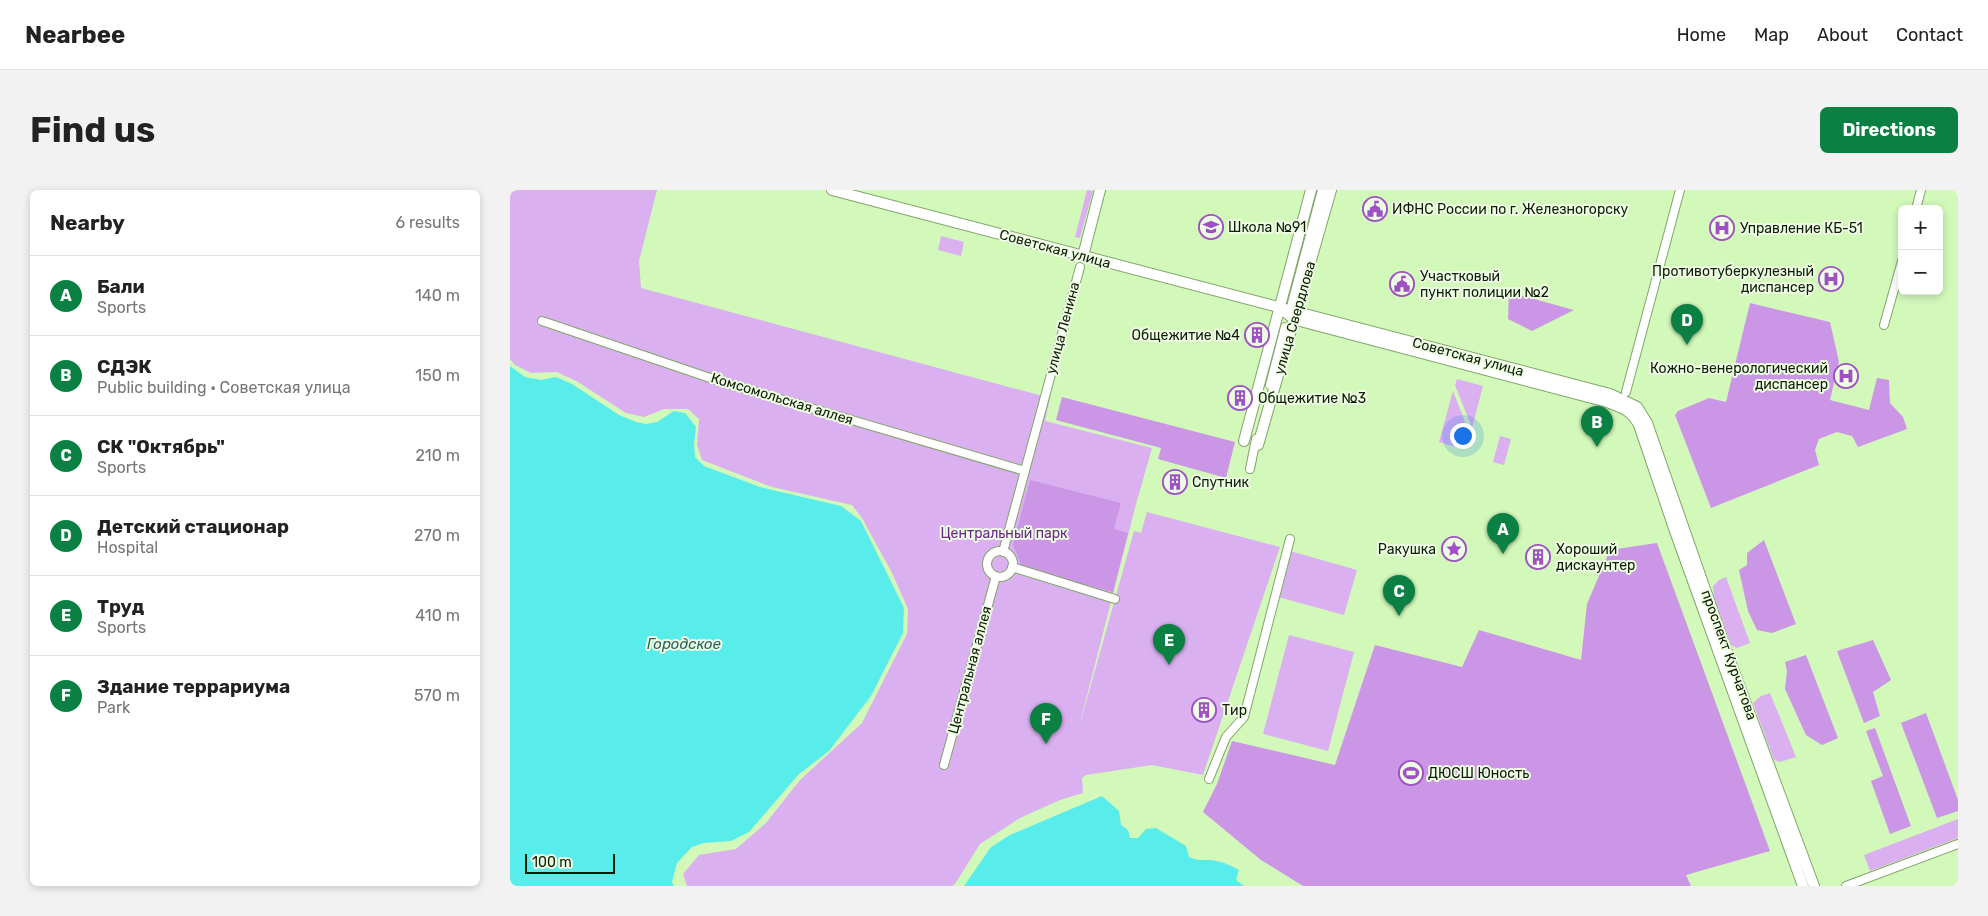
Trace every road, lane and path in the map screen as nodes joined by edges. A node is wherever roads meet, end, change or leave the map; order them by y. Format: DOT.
graph roads {
  1 [pos="832,190"];
  2 [pos="1100,190"];
  3 [pos="1311,190"];
  4 [pos="1322,190"];
  5 [pos="1331,190"];
  6 [pos="1680,190"];
  7 [pos="1921,190"];
  8 [pos="1917,205"];
  9 [pos="1081,261"];
  10 [pos="1898,275"];
  11 [pos="1279,308"];
  12 [pos="1294,311"];
  13 [pos="542,321"];
  14 [pos="1884,325"];
  15 [pos="1285,327"];
  16 [pos="1626,392"];
  17 [pos="1643,424"];
  18 [pos="1244,441"];
  19 [pos="1258,445"];
  20 [pos="1250,469"];
  21 [pos="1025,470"];
  22 [pos="1680,532"];
  23 [pos="1290,539"];
  24 [pos="1004,552"];
  25 [pos="1012,567"];
  26 [pos="996,576"];
  27 [pos="1116,599"];
  28 [pos="944,765"];
  29 [pos="1209,779"];
  30 [pos="1958,844"];
  31 [pos="1803,886"];
  32 [pos="1814,886"];
  33 [pos="1846,886"];
  1 -- 9 [label="main road, Советская улица"];
  2 -- 9 [label="main road, улица Ленина"];
  3 -- 11 [label="main road, улица Свердлова"];
  4 -- 12 [label="street"];
  5 -- 12 [label="main road, улица Свердлова"];
  6 -- 16 [label="street"];
  7 -- 8 [label="street"];
  9 -- 11 [label="main road, Советская улица"];
  9 -- 21 [label="street, улица Ленина"];
  10 -- 14 [label="street"];
  11 -- 12 [label="main road, Советская улица"];
  11 -- 18 [label="main road, улица Свердлова"];
  12 -- 17 [label="main road, Советская улица"];
  12 -- 19 [label="main road, улица Свердлова"];
  13 -- 21 [label="street, Комсомольская аллея"];
  15 -- 20 [label="street"];
  17 -- 22 [label="main road, проспект Курчатова"];
  21 -- 24 [label="street"];
  22 -- 31 [label="main road, проспект Курчатова"];
  22 -- 32 [label="main road, проспект Курчатова"];
  23 -- 29 [label="street"];
  24 -- 25 [label="street"];
  24 -- 26 [label="street"];
  25 -- 26 [label="street"];
  25 -- 27 [label="street"];
  26 -- 28 [label="street, Центральная аллея"];
  30 -- 33 [label="street"];
}
